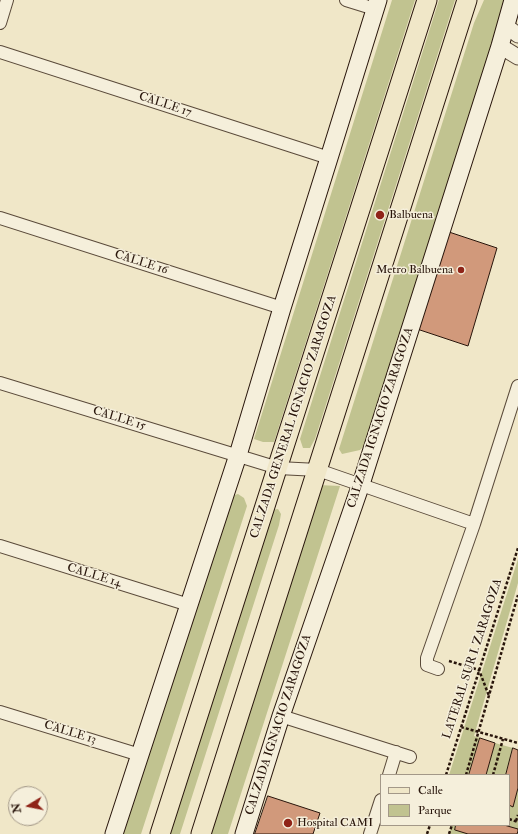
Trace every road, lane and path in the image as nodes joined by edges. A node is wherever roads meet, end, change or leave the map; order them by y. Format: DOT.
graph roads {
  1 [pos="7,0"];
  2 [pos="346,0"];
  3 [pos="427,0"];
  4 [pos="513,0"];
  5 [pos="467,2"];
  6 [pos="376,5"];
  7 [pos="0,23"];
  8 [pos="512,31"];
  9 [pos="500,46"];
  10 [pos="0,52"];
  11 [pos="518,57"];
  12 [pos="330,158"];
  13 [pos="0,218"];
  14 [pos="282,308"];
  15 [pos="0,383"];
  16 [pos="518,386"];
  17 [pos="238,455"];
  18 [pos="278,468"];
  19 [pos="318,470"];
  20 [pos="360,484"];
  21 [pos="474,524"];
  22 [pos="0,546"];
  23 [pos="518,548"];
  24 [pos="518,595"];
  25 [pos="189,605"];
  26 [pos="438,669"];
  27 [pos="479,670"];
  28 [pos="489,697"];
  29 [pos="0,712"];
  30 [pos="281,716"];
  31 [pos="461,727"];
  32 [pos="479,732"];
  33 [pos="503,739"];
  34 [pos="518,743"];
  35 [pos="396,752"];
  36 [pos="140,755"];
  37 [pos="410,757"];
  38 [pos="389,774"];
  39 [pos="446,774"];
  40 [pos="466,774"];
  41 [pos="493,774"];
  42 [pos="380,803"];
  43 [pos="518,816"];
  44 [pos="517,822"];
  45 [pos="114,834"];
  46 [pos="160,834"];
  47 [pos="201,834"];
  48 [pos="244,834"];
  49 [pos="370,834"];
  1 -- 7 [label="street"];
  2 -- 6 [label="street"];
  3 -- 18 [label="main road, CALZADA GENERAL IGNACIO ZARAGOZA"];
  4 -- 8 [label="main road, CALZADA IGNACIO ZARAGOZA"];
  5 -- 19 [label="main road"];
  6 -- 12 [label="main road"];
  8 -- 9 [label="main road, CALZADA IGNACIO ZARAGOZA"];
  9 -- 11 [label="street"];
  9 -- 20 [label="main road, CALZADA IGNACIO ZARAGOZA"];
  10 -- 12 [label="street, CALLE 17"];
  12 -- 14 [label="main road"];
  13 -- 14 [label="street, CALLE 16"];
  14 -- 17 [label="main road"];
  15 -- 17 [label="street, CALLE 15"];
  16 -- 21 [label="street"];
  17 -- 18 [label="street, CALLE 15"];
  17 -- 25 [label="main road"];
  18 -- 19 [label="street, CALLE 15"];
  18 -- 46 [label="main road, CALZADA GENERAL IGNACIO ZARAGOZA"];
  19 -- 20 [label="street, CALLE 15"];
  19 -- 47 [label="main road"];
  20 -- 21 [label="street, CALLE 15"];
  20 -- 30 [label="main road, CALZADA IGNACIO ZARAGOZA"];
  21 -- 26 [label="street"];
  22 -- 25 [label="street, CALLE 14"];
  23 -- 27 [label="path, LATERAL SUR I. ZARAGOZA"];
  24 -- 28 [label="path, LATERAL SUR I. ZARAGOZA"];
  25 -- 36 [label="main road"];
  26 -- 27 [label="path"];
  27 -- 28 [label="path"];
  27 -- 31 [label="path, LATERAL SUR I. ZARAGOZA"];
  28 -- 32 [label="path, LATERAL SUR I. ZARAGOZA"];
  29 -- 36 [label="street, CALLE 13"];
  30 -- 35 [label="street"];
  30 -- 48 [label="main road, CALZADA IGNACIO ZARAGOZA"];
  31 -- 32 [label="path"];
  31 -- 39 [label="path, LATERAL SUR I. ZARAGOZA"];
  32 -- 33 [label="path"];
  32 -- 40 [label="path, LATERAL SUR I. ZARAGOZA"];
  33 -- 34 [label="path"];
  33 -- 41 [label="path"];
  35 -- 37 [label="street"];
  35 -- 38 [label="street"];
  36 -- 45 [label="main road"];
  42 -- 49 [label="street"];
  43 -- 44 [label="path"];
}
